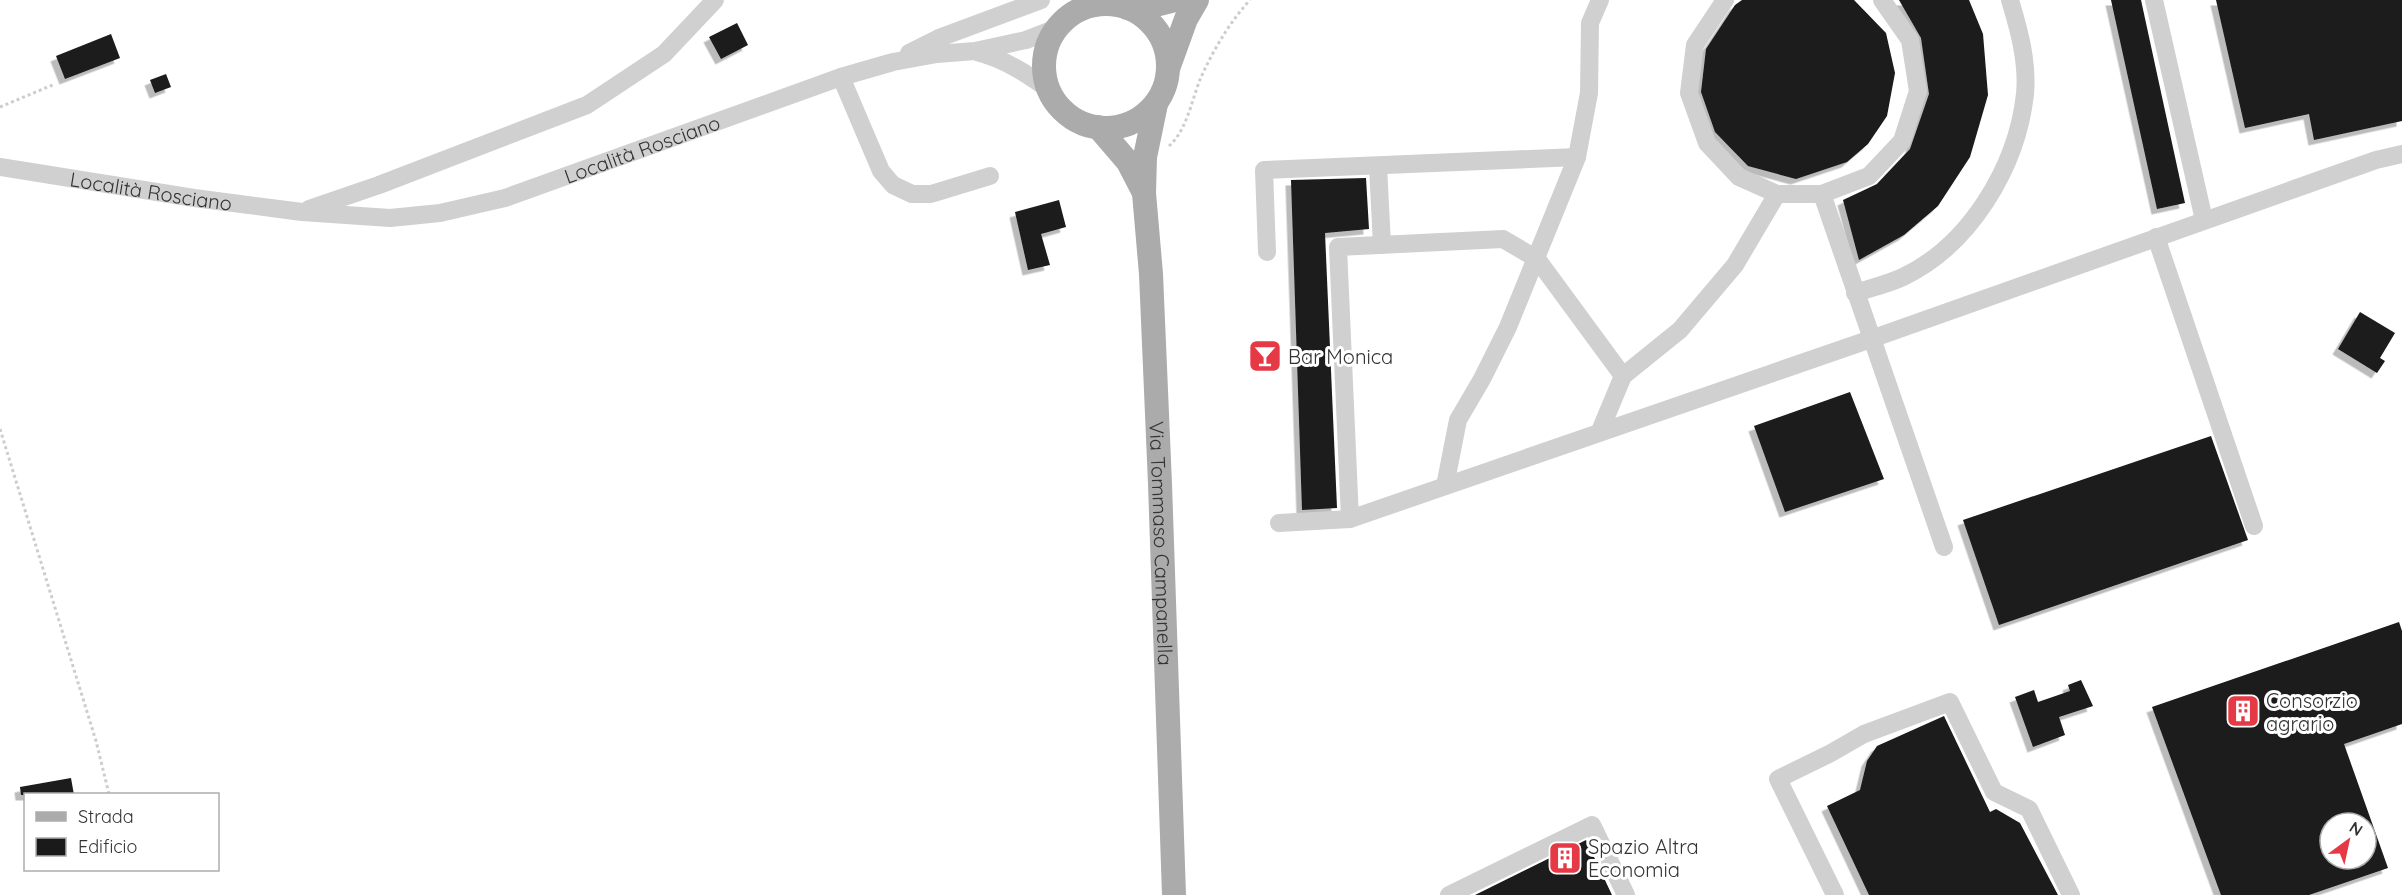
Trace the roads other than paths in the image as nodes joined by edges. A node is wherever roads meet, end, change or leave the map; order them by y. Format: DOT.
graph roads {
  1 [pos="715,0"];
  2 [pos="1041,0"];
  3 [pos="1175,0"];
  4 [pos="1197,0"];
  5 [pos="1600,0"];
  6 [pos="1725,0"];
  7 [pos="1882,0"];
  8 [pos="2010,0"];
  9 [pos="2154,0"];
  10 [pos="1127,8"];
  11 [pos="1057,28"];
  12 [pos="975,51"];
  13 [pos="893,62"];
  14 [pos="1168,68"];
  15 [pos="841,77"];
  16 [pos="1049,90"];
  17 [pos="1156,104"];
  18 [pos="1098,127"];
  19 [pos="2402,154"];
  20 [pos="1577,157"];
  21 [pos="1378,166"];
  22 [pos="0,167"];
  23 [pos="990,176"];
  24 [pos="1144,193"];
  25 [pos="1777,194"];
  26 [pos="1822,194"];
  27 [pos="302,212"];
  28 [pos="2204,220"];
  29 [pos="2156,237"];
  30 [pos="1382,245"];
  31 [pos="1267,252"];
  32 [pos="1537,259"];
  33 [pos="1855,293"];
  34 [pos="1871,339"];
  35 [pos="1623,376"];
  36 [pos="1600,431"];
  37 [pos="1445,486"];
  38 [pos="1350,519"];
  39 [pos="1279,523"];
  40 [pos="2254,526"];
  41 [pos="1944,547"];
  42 [pos="1174,895"];
  43 [pos="1449,895"];
  44 [pos="1626,895"];
  45 [pos="1835,895"];
  46 [pos="2071,895"];
  1 -- 27 [label="street, Località Rosciano"];
  2 -- 13 [label="street"];
  3 -- 10 [label="main road"];
  4 -- 14 [label="main road"];
  5 -- 20 [label="street"];
  6 -- 25 [label="street"];
  7 -- 26 [label="street"];
  8 -- 33 [label="street"];
  9 -- 28 [label="street"];
  10 -- 11 [label="main road"];
  10 -- 14 [label="main road"];
  11 -- 12 [label="street, Località Rosciano"];
  11 -- 16 [label="main road"];
  12 -- 13 [label="street, Località Rosciano"];
  12 -- 16 [label="street, Località Rosciano"];
  13 -- 15 [label="street, Località Rosciano"];
  14 -- 17 [label="main road"];
  15 -- 23 [label="street"];
  15 -- 27 [label="street, Località Rosciano"];
  16 -- 18 [label="main road"];
  17 -- 18 [label="main road"];
  17 -- 24 [label="main road, Via Tommaso Campanella"];
  18 -- 24 [label="main road, Via Tommaso Campanella"];
  19 -- 28 [label="street"];
  20 -- 21 [label="street"];
  20 -- 32 [label="street"];
  21 -- 30 [label="street"];
  21 -- 31 [label="street"];
  22 -- 27 [label="street, Località Rosciano"];
  24 -- 42 [label="main road, Via Tommaso Campanella"];
  25 -- 26 [label="street"];
  25 -- 35 [label="street"];
  26 -- 33 [label="street"];
  28 -- 29 [label="street"];
  29 -- 34 [label="street"];
  29 -- 40 [label="street"];
  30 -- 32 [label="street"];
  30 -- 38 [label="street"];
  32 -- 35 [label="street"];
  32 -- 37 [label="street"];
  33 -- 34 [label="street"];
  34 -- 36 [label="street"];
  34 -- 41 [label="street"];
  35 -- 36 [label="street"];
  36 -- 37 [label="street"];
  37 -- 38 [label="street"];
  38 -- 39 [label="street"];
  43 -- 44 [label="street"];
  45 -- 46 [label="street"];
}
